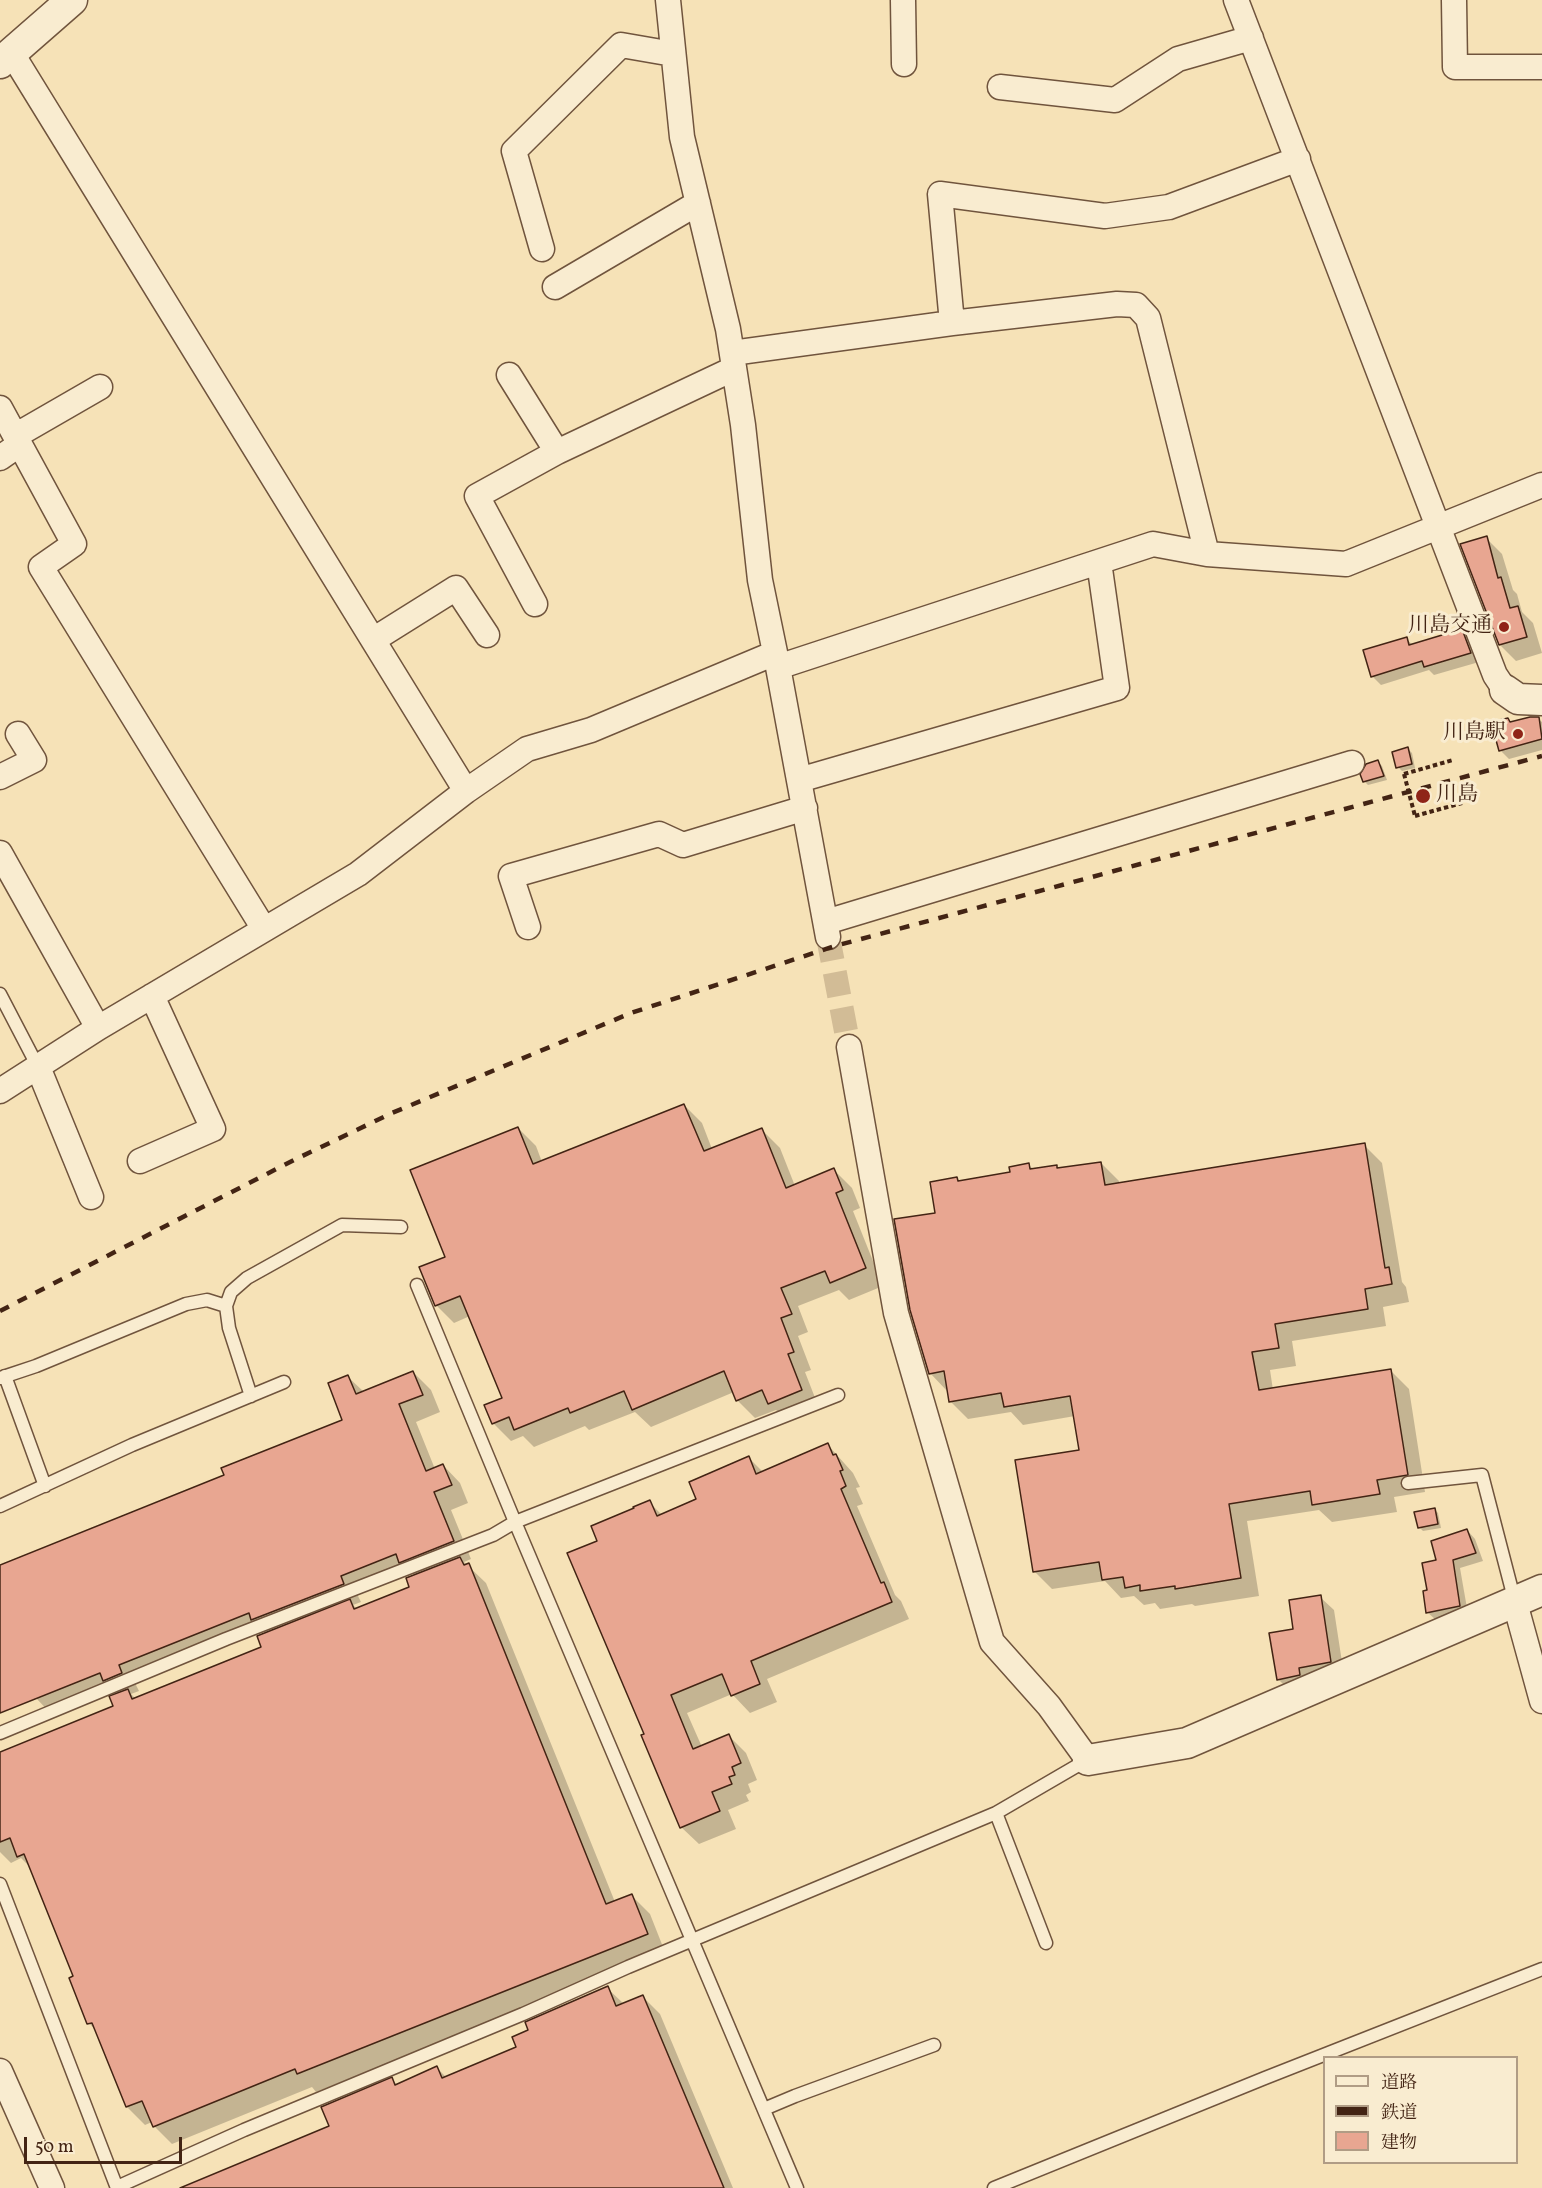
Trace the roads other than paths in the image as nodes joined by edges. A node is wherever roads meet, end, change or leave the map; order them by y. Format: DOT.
graph roads {
  1 [pos="72,0"];
  2 [pos="668,0"];
  3 [pos="903,0"];
  4 [pos="1236,0"];
  5 [pos="1454,0"];
  6 [pos="1251,38"];
  7 [pos="674,54"];
  8 [pos="6,58"];
  9 [pos="904,64"];
  10 [pos="1542,67"];
  11 [pos="1000,87"];
  12 [pos="1298,159"];
  13 [pos="698,203"];
  14 [pos="542,249"];
  15 [pos="555,287"];
  16 [pos="952,323"];
  17 [pos="733,361"];
  18 [pos="509,375"];
  19 [pos="100,387"];
  20 [pos="0,408"];
  21 [pos="12,446"];
  22 [pos="556,452"];
  23 [pos="1542,486"];
  24 [pos="1439,528"];
  25 [pos="1207,555"];
  26 [pos="1099,562"];
  27 [pos="535,604"];
  28 [pos="487,635"];
  29 [pos="373,640"];
  30 [pos="777,660"];
  31 [pos="1505,690"];
  32 [pos="1542,700"];
  33 [pos="18,734"];
  34 [pos="1352,763"];
  35 [pos="0,777"];
  36 [pos="799,780"];
  37 [pos="466,791"];
  38 [pos="805,808"];
  39 [pos="0,853"];
  40 [pos="528,927"];
  41 [pos="264,929"];
  42 [pos="0,994"];
  43 [pos="152,996"];
  44 [pos="98,1029"];
  45 [pos="849,1047"];
  46 [pos="38,1067"];
  47 [pos="0,1091"];
  48 [pos="140,1161"];
  49 [pos="91,1197"];
  50 [pos="401,1227"];
  51 [pos="417,1284"];
  52 [pos="226,1306"];
  53 [pos="2,1377"];
  54 [pos="284,1382"];
  55 [pos="838,1395"];
  56 [pos="251,1396"];
  57 [pos="1408,1483"];
  58 [pos="45,1486"];
  59 [pos="0,1506"];
  60 [pos="515,1522"];
  61 [pos="1542,1590"];
  62 [pos="1515,1603"];
  63 [pos="1542,1701"];
  64 [pos="0,1733"];
  65 [pos="1088,1760"];
  66 [pos="996,1814"];
  67 [pos="0,1884"];
  68 [pos="692,1940"];
  69 [pos="1046,1943"];
  70 [pos="1542,1970"];
  71 [pos="934,2045"];
  72 [pos="0,2072"];
  73 [pos="764,2109"];
  74 [pos="51,2188"];
  75 [pos="117,2188"];
  76 [pos="796,2188"];
  77 [pos="994,2188"];
  1 -- 8 [label="street"];
  2 -- 7 [label="street"];
  3 -- 9 [label="street"];
  4 -- 6 [label="street"];
  5 -- 10 [label="street"];
  6 -- 11 [label="street"];
  6 -- 12 [label="street"];
  7 -- 13 [label="street"];
  7 -- 14 [label="street"];
  8 -- 29 [label="street"];
  12 -- 16 [label="street"];
  12 -- 24 [label="street"];
  13 -- 15 [label="street"];
  13 -- 17 [label="street"];
  16 -- 17 [label="street"];
  16 -- 25 [label="street"];
  17 -- 22 [label="street"];
  17 -- 30 [label="street"];
  18 -- 22 [label="street"];
  19 -- 21 [label="street"];
  20 -- 21 [label="street"];
  21 -- 41 [label="street"];
  22 -- 27 [label="street"];
  23 -- 24 [label="street"];
  24 -- 25 [label="street"];
  24 -- 31 [label="street"];
  25 -- 26 [label="street"];
  26 -- 30 [label="street"];
  26 -- 36 [label="street"];
  28 -- 29 [label="street"];
  29 -- 37 [label="street"];
  30 -- 36 [label="street"];
  30 -- 37 [label="street"];
  31 -- 32 [label="street"];
  33 -- 35 [label="street"];
  34 -- 38 [label="street"];
  36 -- 38 [label="street"];
  37 -- 41 [label="street"];
  38 -- 40 [label="street"];
  39 -- 44 [label="street"];
  41 -- 43 [label="street"];
  42 -- 46 [label="lane"];
  43 -- 44 [label="street"];
  43 -- 48 [label="street"];
  44 -- 46 [label="street"];
  45 -- 65 [label="street"];
  46 -- 47 [label="street"];
  46 -- 49 [label="street"];
  50 -- 52 [label="lane"];
  51 -- 60 [label="lane"];
  52 -- 53 [label="lane"];
  52 -- 56 [label="lane"];
  53 -- 58 [label="lane"];
  54 -- 56 [label="lane"];
  55 -- 60 [label="lane"];
  56 -- 58 [label="lane"];
  57 -- 62 [label="lane"];
  58 -- 59 [label="lane"];
  60 -- 64 [label="lane"];
  60 -- 68 [label="lane"];
  61 -- 62 [label="street"];
  62 -- 63 [label="street"];
  62 -- 65 [label="street"];
  65 -- 66 [label="lane"];
  66 -- 68 [label="lane"];
  66 -- 69 [label="lane"];
  67 -- 75 [label="lane"];
  68 -- 73 [label="lane"];
  68 -- 75 [label="lane"];
  70 -- 77 [label="lane"];
  71 -- 73 [label="lane"];
  72 -- 74 [label="street"];
  73 -- 76 [label="lane"];
}
